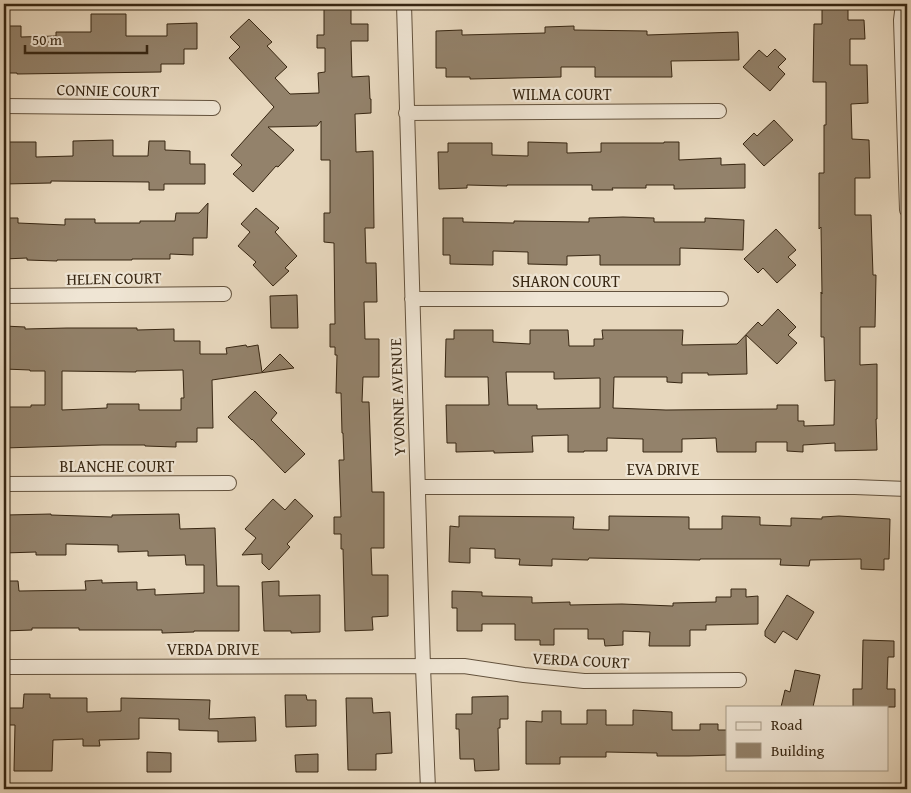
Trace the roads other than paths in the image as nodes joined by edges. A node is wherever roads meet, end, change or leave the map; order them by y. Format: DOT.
graph roads {
  1 [pos="404,4"];
  2 [pos="903,4"];
  3 [pos="4,106"];
  4 [pos="213,108"];
  5 [pos="719,111"];
  6 [pos="406,113"];
  7 [pos="906,133"];
  8 [pos="907,210"];
  9 [pos="224,294"];
  10 [pos="4,296"];
  11 [pos="412,299"];
  12 [pos="721,299"];
  13 [pos="229,483"];
  14 [pos="4,484"];
  15 [pos="418,487"];
  16 [pos="907,489"];
  17 [pos="4,667"];
  18 [pos="423,667"];
  19 [pos="739,680"];
  20 [pos="428,789"];
  1 -- 6 [label="street, YVONNE AVENUE"];
  2 -- 7 [label="street"];
  3 -- 4 [label="street, CONNIE COURT"];
  5 -- 6 [label="street, WILMA COURT"];
  6 -- 11 [label="street, YVONNE AVENUE"];
  7 -- 8 [label="street"];
  9 -- 10 [label="street, HELEN COURT"];
  11 -- 12 [label="street, SHARON COURT"];
  11 -- 15 [label="street, YVONNE AVENUE"];
  13 -- 14 [label="street, BLANCHE COURT"];
  15 -- 16 [label="street, EVA DRIVE"];
  15 -- 18 [label="street, YVONNE AVENUE"];
  17 -- 18 [label="street, VERDA DRIVE"];
  18 -- 19 [label="street, VERDA COURT"];
  18 -- 20 [label="street, YVONNE AVENUE"];
}
